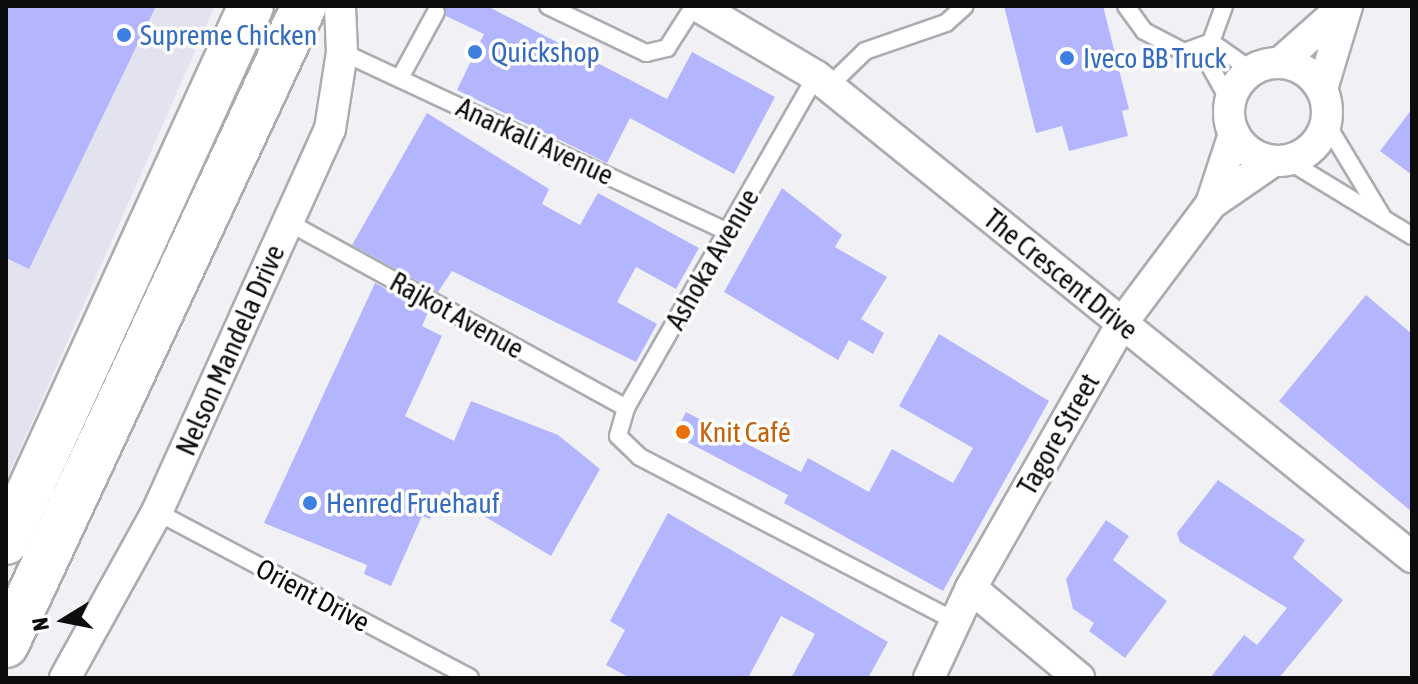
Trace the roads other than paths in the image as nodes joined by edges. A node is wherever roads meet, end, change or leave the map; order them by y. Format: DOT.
graph roads {
  1 [pos="251,6"];
  2 [pos="304,6"];
  3 [pos="340,6"];
  4 [pos="548,6"];
  5 [pos="696,6"];
  6 [pos="965,6"];
  7 [pos="1126,6"];
  8 [pos="1224,6"];
  9 [pos="1346,6"];
  10 [pos="436,12"];
  11 [pos="1206,45"];
  12 [pos="342,52"];
  13 [pos="1281,62"];
  14 [pos="1251,70"];
  15 [pos="400,78"];
  16 [pos="823,81"];
  17 [pos="1322,89"];
  18 [pos="1230,102"];
  19 [pos="1326,123"];
  20 [pos="1234,134"];
  21 [pos="1280,160"];
  22 [pos="1211,204"];
  23 [pos="1383,217"];
  24 [pos="288,222"];
  25 [pos="728,232"];
  26 [pos="1412,236"];
  27 [pos="1122,323"];
  28 [pos="626,408"];
  29 [pos="157,512"];
  30 [pos="6,542"];
  31 [pos="1412,557"];
  32 [pos="971,588"];
  33 [pos="955,621"];
  34 [pos="6,645"];
  35 [pos="65,678"];
  36 [pos="470,678"];
  37 [pos="929,678"];
  38 [pos="1079,678"];
  1 -- 30 [label="main road"];
  2 -- 34 [label="main road"];
  3 -- 12 [label="street, Nelson Mandela Drive"];
  4 -- 5 [label="lane"];
  5 -- 16 [label="street, The Crescent Drive"];
  6 -- 16 [label="lane, Ashoka Avenue"];
  7 -- 11 [label="lane"];
  8 -- 11 [label="lane"];
  9 -- 13 [label="street"];
  9 -- 17 [label="street"];
  10 -- 15 [label="lane"];
  11 -- 14 [label="lane"];
  11 -- 18 [label="lane"];
  12 -- 15 [label="lane, Anarkali Avenue"];
  12 -- 24 [label="street, Nelson Mandela Drive"];
  13 -- 14 [label="street"];
  13 -- 17 [label="street"];
  14 -- 18 [label="street"];
  15 -- 25 [label="lane, Anarkali Avenue"];
  16 -- 25 [label="lane, Ashoka Avenue"];
  16 -- 27 [label="street, The Crescent Drive"];
  17 -- 19 [label="street"];
  18 -- 20 [label="street, Tagore Street"];
  19 -- 21 [label="street, Tagore Street"];
  19 -- 23 [label="lane"];
  20 -- 21 [label="street"];
  20 -- 22 [label="street, Tagore Street"];
  21 -- 22 [label="street, Tagore Street"];
  21 -- 23 [label="lane"];
  22 -- 27 [label="street, Tagore Street"];
  23 -- 26 [label="lane"];
  24 -- 28 [label="lane, Rajkot Avenue"];
  24 -- 29 [label="street, Nelson Mandela Drive"];
  25 -- 28 [label="lane, Ashoka Avenue"];
  27 -- 31 [label="street, The Crescent Drive"];
  27 -- 32 [label="street, Tagore Street"];
  28 -- 33 [label="lane, Ashoka Avenue"];
  29 -- 35 [label="street, Nelson Mandela Drive"];
  29 -- 36 [label="lane, Orient Drive"];
  32 -- 33 [label="street, Tagore Street"];
  32 -- 38 [label="street"];
  33 -- 37 [label="street, Tagore Street"];
}
